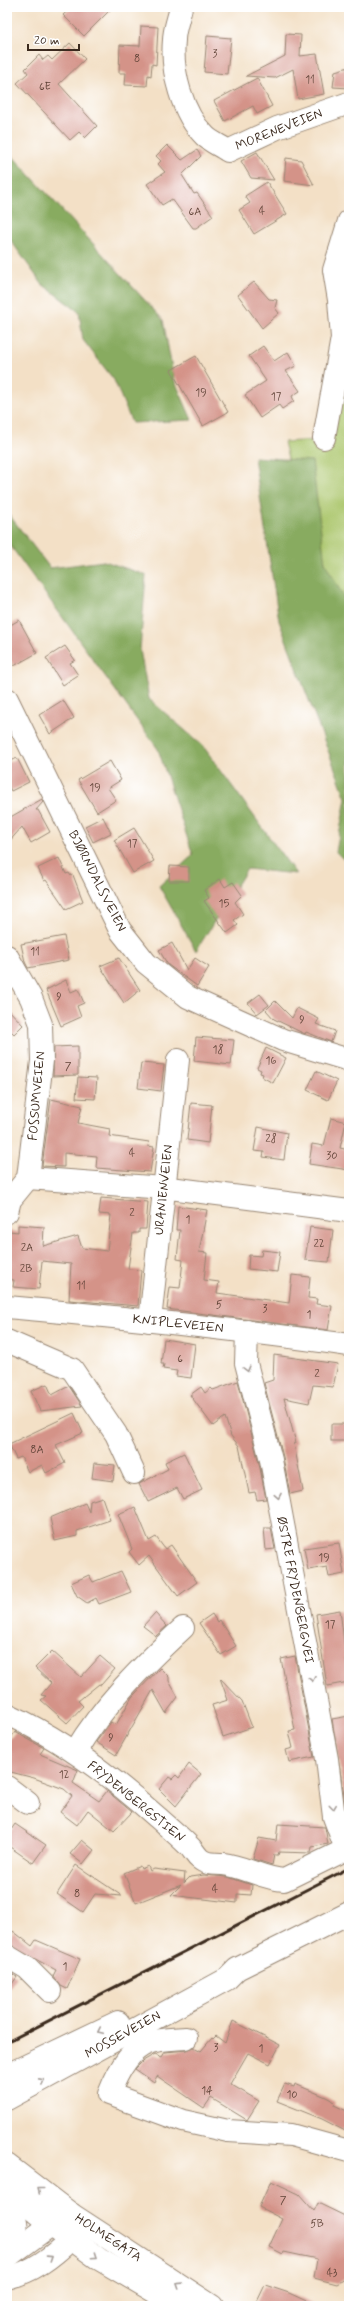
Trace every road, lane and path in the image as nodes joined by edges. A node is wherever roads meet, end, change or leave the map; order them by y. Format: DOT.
graph roads {
  1 [pos="181,7"];
  2 [pos="349,103"];
  3 [pos="349,221"];
  4 [pos="324,438"];
  5 [pos="7,699"];
  6 [pos="7,956"];
  7 [pos="178,1060"];
  8 [pos="349,1060"];
  9 [pos="28,1178"];
  10 [pos="164,1189"];
  11 [pos="349,1211"];
  12 [pos="7,1212"];
  13 [pos="7,1308"];
  14 [pos="150,1321"];
  15 [pos="246,1331"];
  16 [pos="7,1341"];
  17 [pos="349,1345"];
  18 [pos="134,1473"];
  19 [pos="183,1628"];
  20 [pos="7,1714"];
  21 [pos="75,1752"];
  22 [pos="7,1787"];
  23 [pos="28,1803"];
  24 [pos="348,1848"];
  25 [pos="349,1913"];
  26 [pos="7,1956"];
  27 [pos="237,1969"];
  28 [pos="50,1991"];
  29 [pos="186,2038"];
  30 [pos="7,2075"];
  31 [pos="7,2099"];
  32 [pos="349,2151"];
  33 [pos="7,2165"];
  34 [pos="7,2188"];
  35 [pos="7,2200"];
  36 [pos="71,2214"];
  37 [pos="51,2225"];
  38 [pos="71,2239"];
  39 [pos="11,2254"];
  40 [pos="7,2278"];
  41 [pos="178,2306"];
  42 [pos="212,2306"];
  1 -- 2 [label="main road, MORENEVEIEN"];
  3 -- 4 [label="main road"];
  5 -- 8 [label="main road, BJØRNDALSVEIEN"];
  6 -- 9 [label="main road, FOSSUMVEIEN"];
  7 -- 10 [label="main road, URANIENVEIEN"];
  9 -- 10 [label="main road"];
  9 -- 12 [label="main road"];
  10 -- 11 [label="main road"];
  10 -- 14 [label="main road, URANIENVEIEN"];
  13 -- 14 [label="main road, KNIPLEVEIEN"];
  14 -- 15 [label="main road, KNIPLEVEIEN"];
  15 -- 17 [label="main road, KNIPLEVEIEN"];
  15 -- 24 [label="main road, ØSTRE FRYDENBERGVEI, one-way"];
  16 -- 18 [label="main road"];
  19 -- 21 [label="main road, FRYDENBERGSTIEN"];
  20 -- 21 [label="main road, FRYDENBERGSTIEN"];
  21 -- 24 [label="main road, FRYDENBERGSTIEN"];
  22 -- 23 [label="main road"];
  25 -- 27 [label="main road, MOSSEVEIEN"];
  26 -- 28 [label="main road"];
  27 -- 30 [label="main road, MOSSEVEIEN, one-way"];
  31 -- 27 [label="main road, MOSSEVEIEN, one-way"];
  29 -- 32 [label="main road"];
  36 -- 33 [label="main road, HOLMEGATA, one-way"];
  34 -- 37 [label="main road, HOLMEGATA"];
  35 -- 39 [label="main road"];
  36 -- 37 [label="main road"];
  36 -- 38 [label="main road"];
  42 -- 36 [label="main road, HOLMEGATA, one-way"];
  37 -- 38 [label="main road, HOLMEGATA"];
  37 -- 39 [label="main road"];
  40 -- 38 [label="main road, one-way"];
  38 -- 41 [label="main road, HOLMEGATA, one-way"];
}
